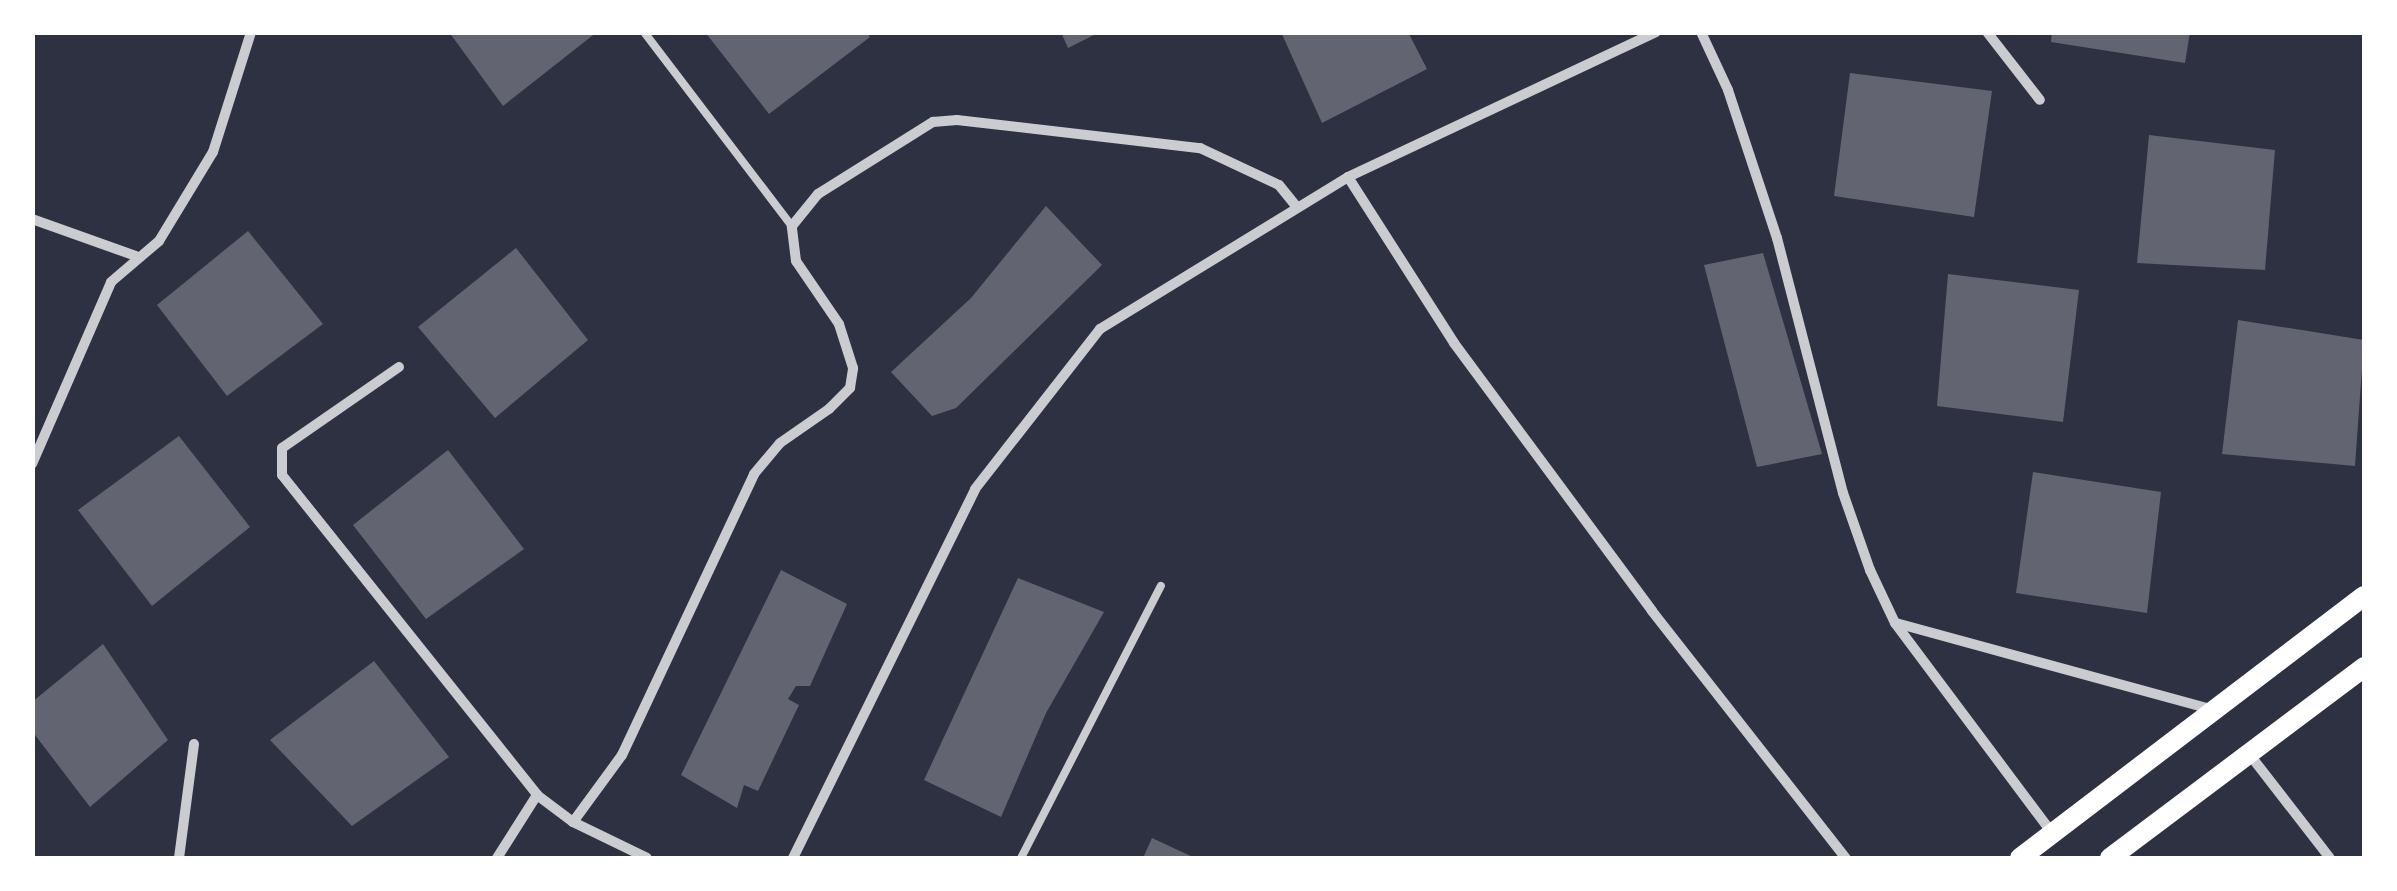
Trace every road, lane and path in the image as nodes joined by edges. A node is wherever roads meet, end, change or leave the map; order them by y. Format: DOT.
graph roads {
  1 [pos="251,32"];
  2 [pos="644,32"];
  3 [pos="1656,32"];
  4 [pos="1701,32"];
  5 [pos="1988,32"];
  6 [pos="2040,100"];
  7 [pos="1348,177"];
  8 [pos="1296,206"];
  9 [pos="32,219"];
  10 [pos="792,226"];
  11 [pos="136,256"];
  12 [pos="400,368"];
  13 [pos="32,464"];
  14 [pos="1161,586"];
  15 [pos="2364,596"];
  16 [pos="1894,623"];
  17 [pos="2364,667"];
  18 [pos="2211,709"];
  19 [pos="194,744"];
  20 [pos="2250,755"];
  21 [pos="537,795"];
  22 [pos="572,822"];
  23 [pos="2052,834"];
  24 [pos="179,858"];
  25 [pos="497,858"];
  26 [pos="646,858"];
  27 [pos="793,858"];
  28 [pos="1020,858"];
  29 [pos="1846,858"];
  30 [pos="2020,858"];
  31 [pos="2110,858"];
  32 [pos="2330,858"];
  1 -- 11 [label="street"];
  2 -- 10 [label="lane"];
  3 -- 7 [label="street"];
  4 -- 16 [label="street"];
  5 -- 6 [label="street"];
  7 -- 8 [label="street"];
  7 -- 29 [label="street"];
  8 -- 10 [label="street"];
  8 -- 27 [label="street"];
  9 -- 11 [label="street"];
  10 -- 22 [label="street"];
  11 -- 13 [label="street"];
  12 -- 21 [label="street"];
  14 -- 28 [label="lane"];
  15 -- 18 [label="main road"];
  16 -- 18 [label="street"];
  16 -- 23 [label="street"];
  17 -- 20 [label="main road"];
  18 -- 23 [label="main road"];
  19 -- 24 [label="street"];
  20 -- 31 [label="main road"];
  20 -- 32 [label="street"];
  21 -- 22 [label="street"];
  21 -- 25 [label="street"];
  22 -- 26 [label="street"];
  23 -- 30 [label="main road"];
}
